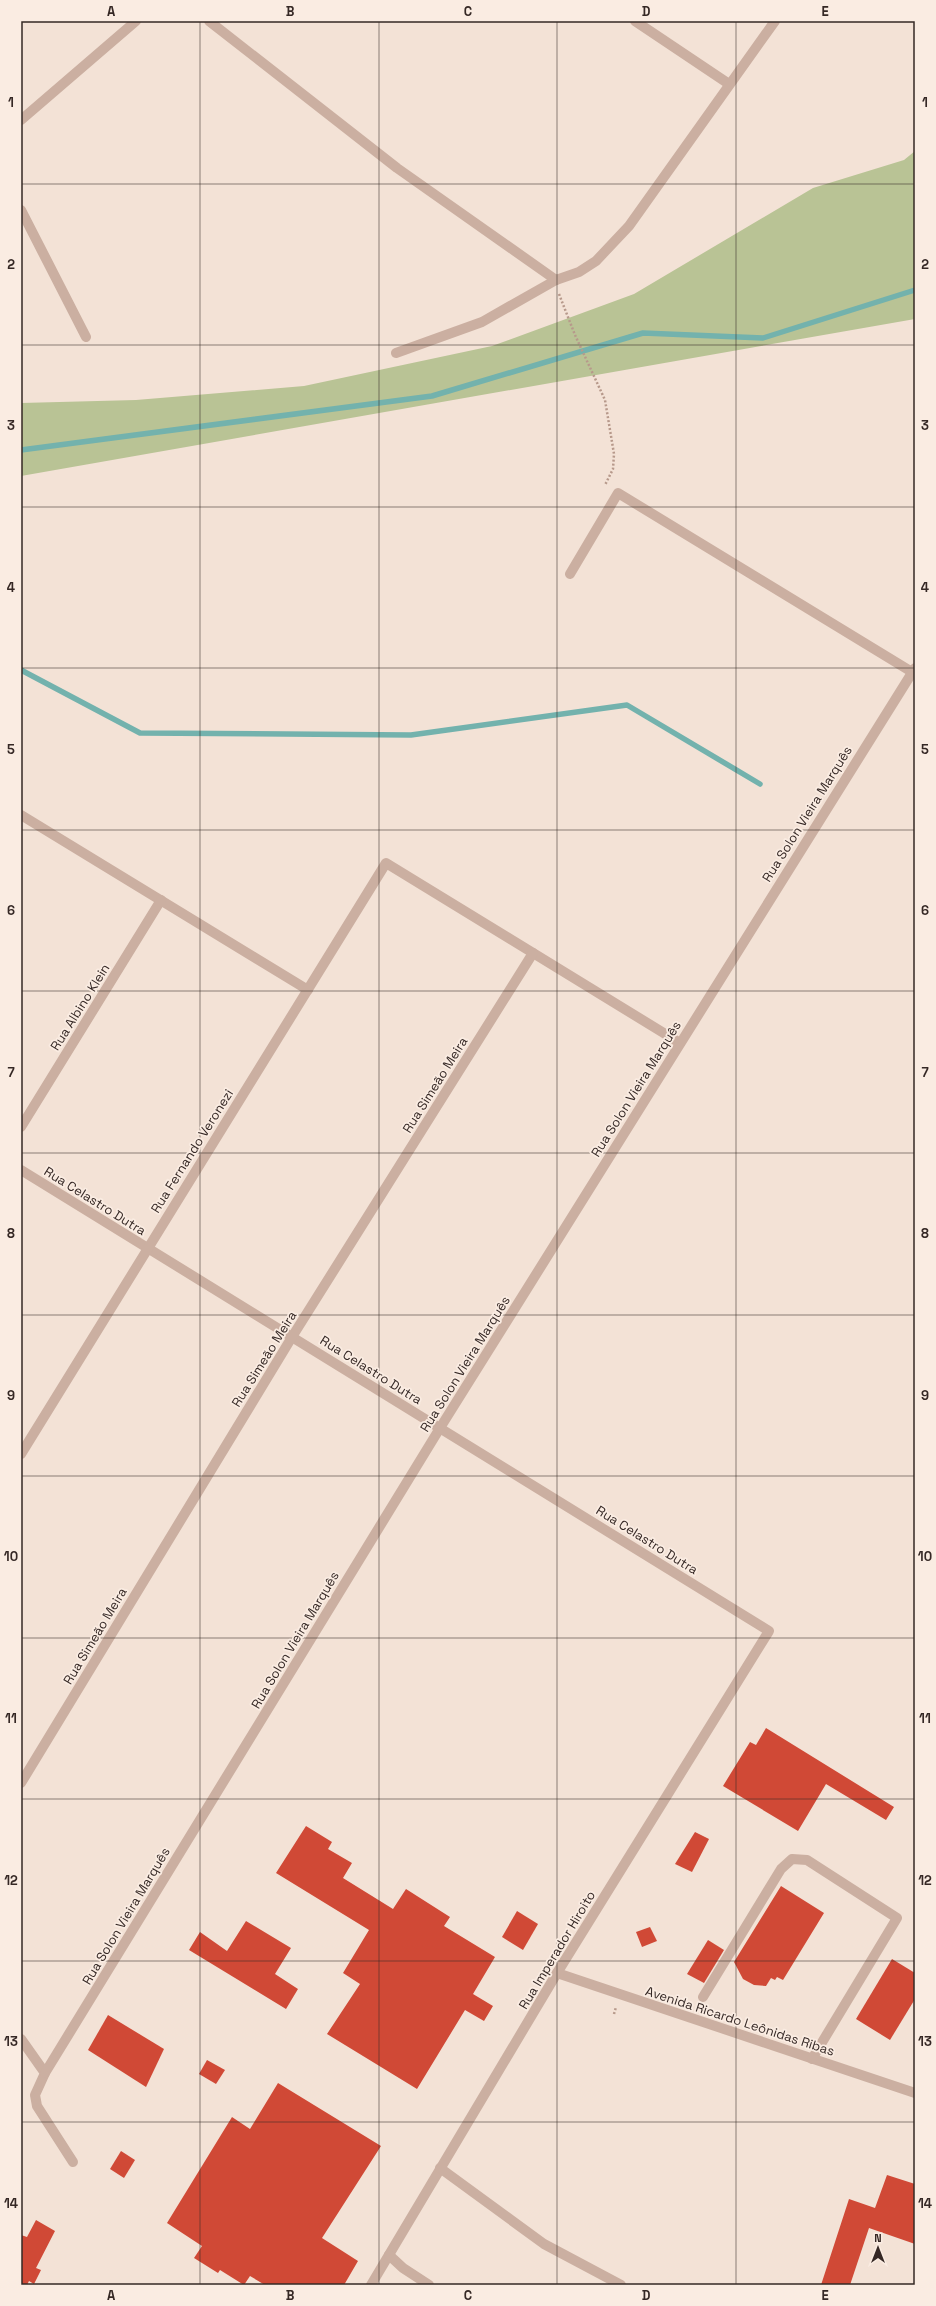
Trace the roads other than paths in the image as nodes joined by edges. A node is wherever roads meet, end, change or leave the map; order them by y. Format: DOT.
graph roads {
  1 [pos="136,21"];
  2 [pos="209,21"];
  3 [pos="634,21"];
  4 [pos="775,21"];
  5 [pos="729,84"];
  6 [pos="21,120"];
  7 [pos="21,210"];
  8 [pos="556,280"];
  9 [pos="86,337"];
  10 [pos="396,353"];
  11 [pos="570,574"];
  12 [pos="914,670"];
  13 [pos="21,815"];
  14 [pos="161,900"];
  15 [pos="533,953"];
  16 [pos="308,990"];
  17 [pos="680,1043"];
  18 [pos="21,1127"];
  19 [pos="21,1170"];
  20 [pos="147,1248"];
  21 [pos="292,1337"];
  22 [pos="440,1428"];
  23 [pos="21,1454"];
  24 [pos="769,1631"];
  25 [pos="21,1782"];
  26 [pos="557,1973"];
  27 [pos="703,1997"];
  28 [pos="21,2039"];
  29 [pos="812,2059"];
  30 [pos="45,2073"];
  31 [pos="915,2093"];
  32 [pos="73,2162"];
  33 [pos="440,2168"];
  34 [pos="389,2255"];
  35 [pos="371,2285"];
  36 [pos="429,2285"];
  37 [pos="621,2285"];
  1 -- 6 [label="street"];
  2 -- 8 [label="street"];
  3 -- 5 [label="street"];
  4 -- 5 [label="street"];
  5 -- 8 [label="street"];
  7 -- 9 [label="street"];
  8 -- 10 [label="street"];
  11 -- 12 [label="street"];
  12 -- 17 [label="street, Rua Solon Vieira Marquês"];
  13 -- 14 [label="street"];
  14 -- 16 [label="street"];
  14 -- 18 [label="street, Rua Albino Klein"];
  15 -- 16 [label="street, Rua Fernando Veronezi"];
  15 -- 17 [label="street"];
  15 -- 21 [label="street, Rua Simeão Meira"];
  16 -- 20 [label="street, Rua Fernando Veronezi"];
  17 -- 22 [label="street, Rua Solon Vieira Marquês"];
  19 -- 20 [label="street, Rua Celastro Dutra"];
  20 -- 21 [label="street, Rua Celastro Dutra"];
  20 -- 23 [label="street, Rua Fernando Veronezi"];
  21 -- 22 [label="street, Rua Celastro Dutra"];
  21 -- 25 [label="street, Rua Simeão Meira"];
  22 -- 24 [label="street, Rua Celastro Dutra"];
  22 -- 30 [label="street, Rua Solon Vieira Marquês"];
  24 -- 26 [label="street, Rua Imperador Hiroito"];
  26 -- 29 [label="street, Avenida Ricardo Leônidas Ribas"];
  26 -- 33 [label="street, Rua Imperador Hiroito"];
  27 -- 29 [label="street"];
  28 -- 30 [label="street"];
  29 -- 31 [label="street, Avenida Ricardo Leônidas Ribas"];
  30 -- 32 [label="street, Rua Solon Vieira Marquês"];
  33 -- 34 [label="street, Rua Imperador Hiroito"];
  33 -- 37 [label="street"];
  34 -- 35 [label="street, Rua Imperador Hiroito"];
  34 -- 36 [label="street"];
}
